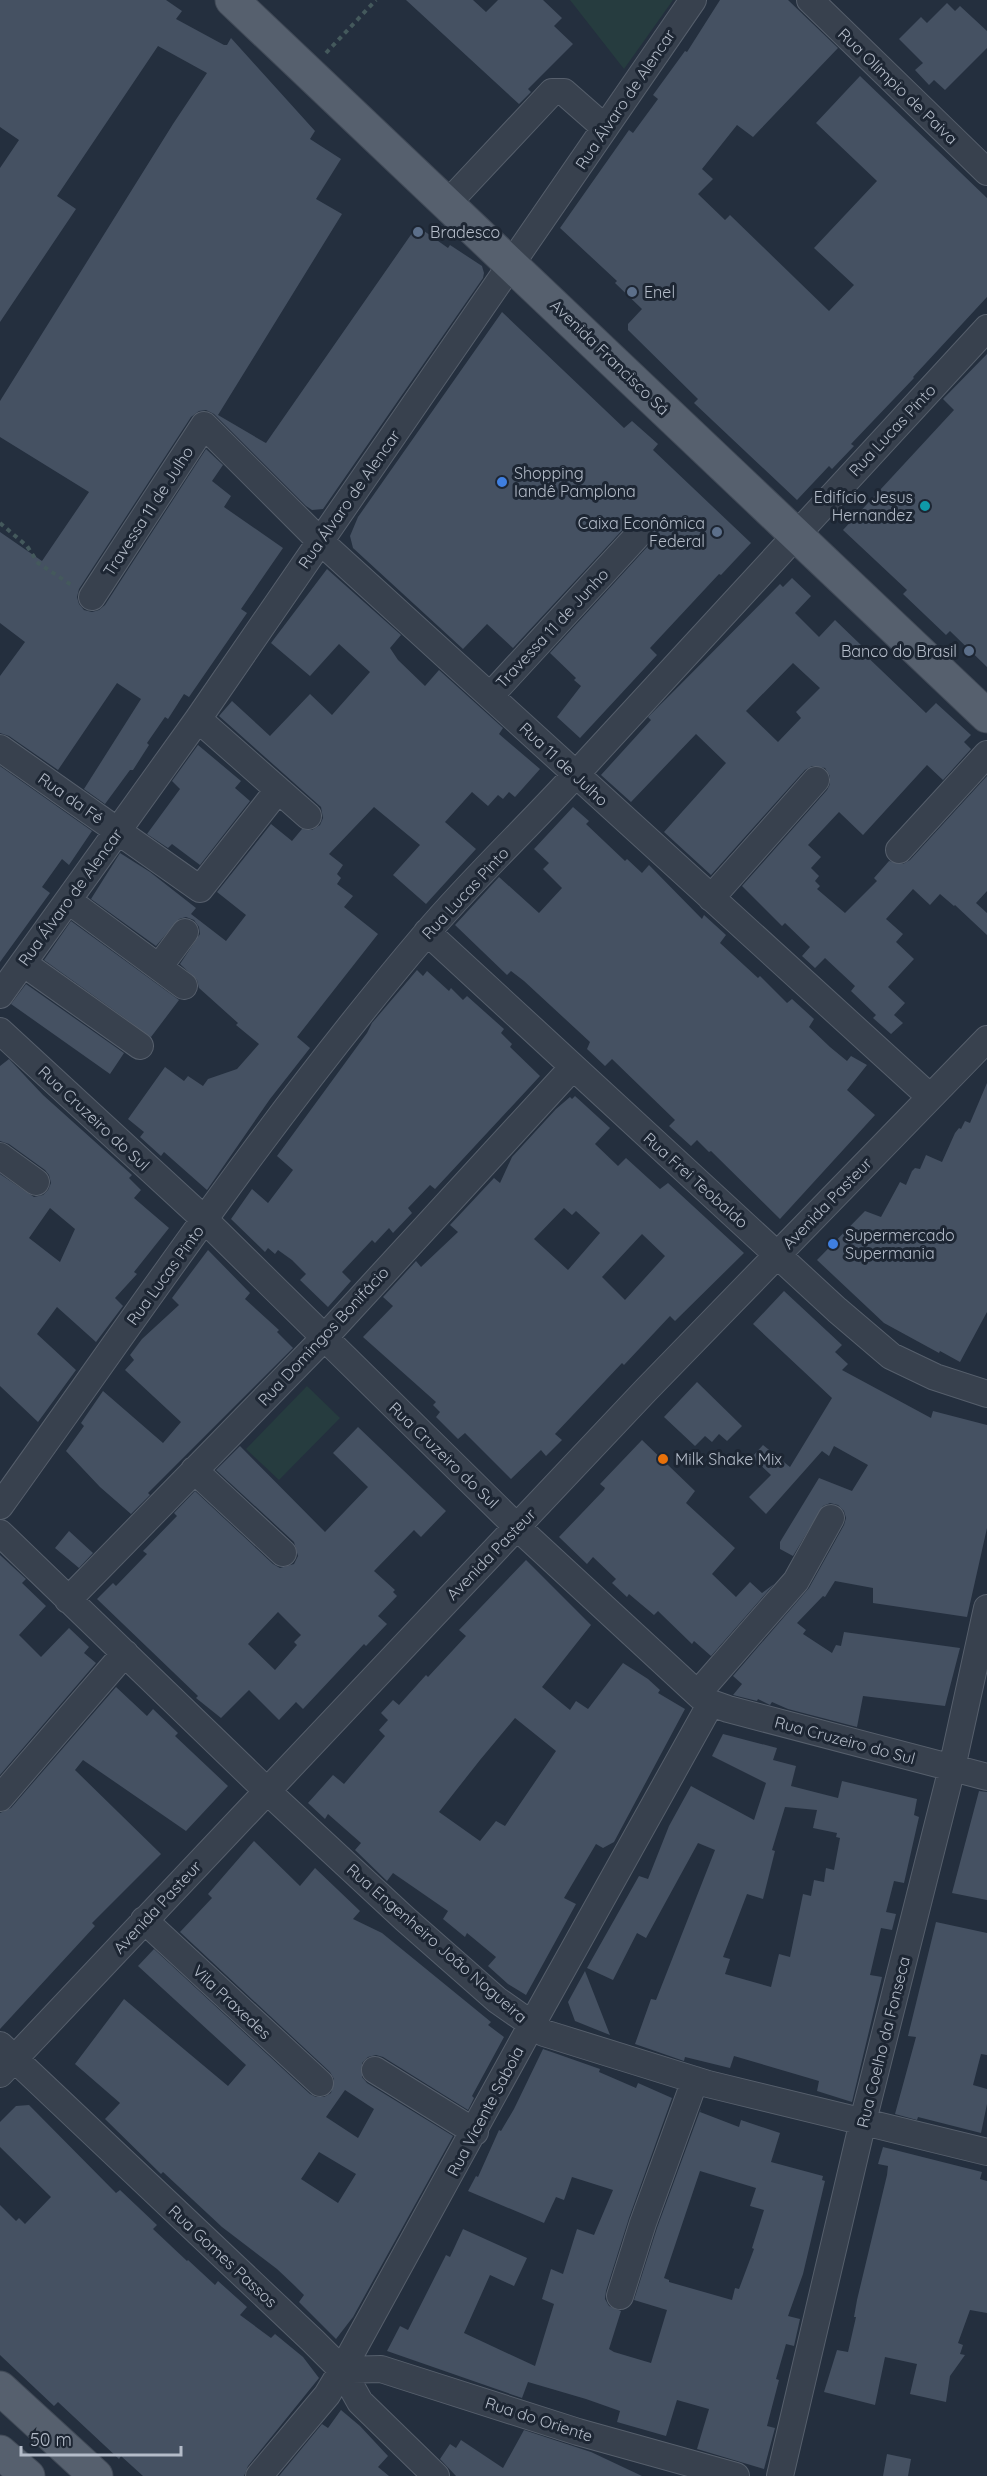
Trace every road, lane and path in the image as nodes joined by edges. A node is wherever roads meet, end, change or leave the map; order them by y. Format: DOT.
graph roads {
  1 [pos="232,0"];
  2 [pos="376,0"];
  3 [pos="693,0"];
  4 [pos="810,0"];
  5 [pos="322,57"];
  6 [pos="605,128"];
  7 [pos="987,172"];
  8 [pos="447,204"];
  9 [pos="512,265"];
  10 [pos="987,328"];
  11 [pos="204,425"];
  12 [pos="0,523"];
  13 [pos="795,533"];
  14 [pos="638,535"];
  15 [pos="320,541"];
  16 [pos="92,597"];
  17 [pos="490,696"];
  18 [pos="987,717"];
  19 [pos="198,719"];
  20 [pos="0,748"];
  21 [pos="987,754"];
  22 [pos="575,775"];
  23 [pos="816,780"];
  24 [pos="279,790"];
  25 [pos="308,816"];
  26 [pos="118,831"];
  27 [pos="899,850"];
  28 [pos="711,898"];
  29 [pos="69,901"];
  30 [pos="185,932"];
  31 [pos="427,932"];
  32 [pos="23,963"];
  33 [pos="159,967"];
  34 [pos="184,986"];
  35 [pos="0,994"];
  36 [pos="0,1031"];
  37 [pos="987,1039"];
  38 [pos="140,1046"];
  39 [pos="573,1067"];
  40 [pos="929,1096"];
  41 [pos="0,1156"];
  42 [pos="36,1182"];
  43 [pos="205,1220"];
  44 [pos="778,1255"];
  45 [pos="324,1338"];
  46 [pos="987,1394"];
  47 [pos="195,1470"];
  48 [pos="0,1506"];
  49 [pos="831,1518"];
  50 [pos="517,1527"];
  51 [pos="0,1533"];
  52 [pos="283,1553"];
  53 [pos="68,1600"];
  54 [pos="987,1608"];
  55 [pos="125,1653"];
  56 [pos="704,1698"];
  57 [pos="952,1768"];
  58 [pos="987,1777"];
  59 [pos="267,1790"];
  60 [pos="0,1798"];
  61 [pos="144,1920"];
  62 [pos="531,2026"];
  63 [pos="5,2060"];
  64 [pos="375,2070"];
  65 [pos="695,2080"];
  66 [pos="320,2083"];
  67 [pos="863,2121"];
  68 [pos="474,2132"];
  69 [pos="987,2152"];
  70 [pos="620,2296"];
  71 [pos="342,2370"];
  72 [pos="0,2388"];
  73 [pos="0,2452"];
  74 [pos="28,2476"];
  75 [pos="96,2476"];
  76 [pos="259,2476"];
  77 [pos="436,2476"];
  78 [pos="736,2476"];
  79 [pos="780,2476"];
  1 -- 8 [label="main road, Avenida Francisco Sá"];
  2 -- 5 [label="path"];
  3 -- 6 [label="street, Rua Álvaro de Alencar"];
  4 -- 7 [label="street, Rua Olímpio de Paiva"];
  6 -- 8 [label="street"];
  6 -- 9 [label="street, Rua Álvaro de Alencar"];
  8 -- 9 [label="main road, Avenida Francisco Sá"];
  9 -- 13 [label="main road, Avenida Francisco Sá"];
  9 -- 15 [label="street, Rua Álvaro de Alencar"];
  10 -- 13 [label="street, Rua Lucas Pinto"];
  11 -- 15 [label="street, Rua 11 de Julho"];
  11 -- 16 [label="street, Travessa 11 de Julho"];
  12 -- 16 [label="path"];
  13 -- 18 [label="main road, Avenida Francisco Sá"];
  13 -- 22 [label="street, Rua Lucas Pinto"];
  14 -- 17 [label="street, Travessa 11 de Junho"];
  15 -- 17 [label="street, Rua 11 de Julho"];
  15 -- 19 [label="street, Rua Álvaro de Alencar"];
  17 -- 22 [label="street, Rua 11 de Julho"];
  19 -- 24 [label="street"];
  19 -- 26 [label="street, Rua Álvaro de Alencar"];
  20 -- 26 [label="street, Rua da Fé"];
  21 -- 27 [label="street"];
  22 -- 28 [label="street, Rua 11 de Julho"];
  22 -- 31 [label="street, Rua Lucas Pinto"];
  23 -- 28 [label="street"];
  24 -- 25 [label="street"];
  24 -- 26 [label="street, Rua da Fé"];
  26 -- 29 [label="street, Rua Álvaro de Alencar"];
  28 -- 40 [label="street, Rua 11 de Julho"];
  29 -- 32 [label="street, Rua Álvaro de Alencar"];
  29 -- 33 [label="street"];
  30 -- 33 [label="street"];
  31 -- 39 [label="street, Rua Frei Teobaldo"];
  31 -- 43 [label="street, Rua Lucas Pinto"];
  32 -- 35 [label="street, Rua Álvaro de Alencar"];
  32 -- 38 [label="street"];
  33 -- 34 [label="street"];
  36 -- 43 [label="street, Rua Cruzeiro do Sul"];
  37 -- 40 [label="street, Avenida Pasteur"];
  39 -- 44 [label="street, Rua Frei Teobaldo"];
  39 -- 45 [label="street, Rua Domingos Bonifácio"];
  40 -- 44 [label="street, Avenida Pasteur"];
  41 -- 42 [label="street"];
  43 -- 45 [label="street, Rua Cruzeiro do Sul"];
  43 -- 48 [label="street, Rua Lucas Pinto"];
  44 -- 46 [label="street, Rua Frei Teobaldo"];
  44 -- 50 [label="street, Avenida Pasteur"];
  45 -- 47 [label="street, Rua Domingos Bonifácio"];
  45 -- 50 [label="street, Rua Cruzeiro do Sul"];
  47 -- 52 [label="street"];
  47 -- 53 [label="street, Rua Domingos Bonifácio"];
  49 -- 56 [label="street, Rua Vicente Saboia"];
  50 -- 56 [label="street, Rua Cruzeiro do Sul"];
  50 -- 59 [label="street, Avenida Pasteur"];
  51 -- 53 [label="street, Rua Engenheiro João Nogueira"];
  53 -- 55 [label="street, Rua Engenheiro João Nogueira"];
  54 -- 57 [label="street, Rua Coelho da Fonseca"];
  55 -- 59 [label="street, Rua Engenheiro João Nogueira"];
  55 -- 60 [label="street"];
  56 -- 57 [label="street, Rua Cruzeiro do Sul"];
  56 -- 62 [label="street, Rua Vicente Saboia"];
  57 -- 58 [label="street, Rua Cruzeiro do Sul"];
  57 -- 67 [label="street, Rua Coelho da Fonseca"];
  59 -- 61 [label="street, Avenida Pasteur"];
  59 -- 62 [label="street, Rua Engenheiro João Nogueira"];
  61 -- 63 [label="street, Avenida Pasteur"];
  61 -- 66 [label="street, Vila Praxedes"];
  62 -- 65 [label="street, Rua Engenheiro João Nogueira"];
  62 -- 68 [label="street, Rua Vicente Saboia"];
  63 -- 71 [label="street, Rua Gomes Passos"];
  64 -- 68 [label="street"];
  65 -- 67 [label="street, Rua Engenheiro João Nogueira"];
  65 -- 70 [label="street"];
  67 -- 69 [label="street, Rua Engenheiro João Nogueira"];
  67 -- 79 [label="street, Rua Coelho da Fonseca"];
  68 -- 71 [label="street, Rua Vicente Saboia"];
  71 -- 76 [label="street, Rua Vicente Saboia"];
  71 -- 77 [label="street, Rua Gomes Passos"];
  71 -- 78 [label="street, Rua do Oriente"];
  72 -- 75 [label="main road"];
  73 -- 74 [label="main road"];
}
